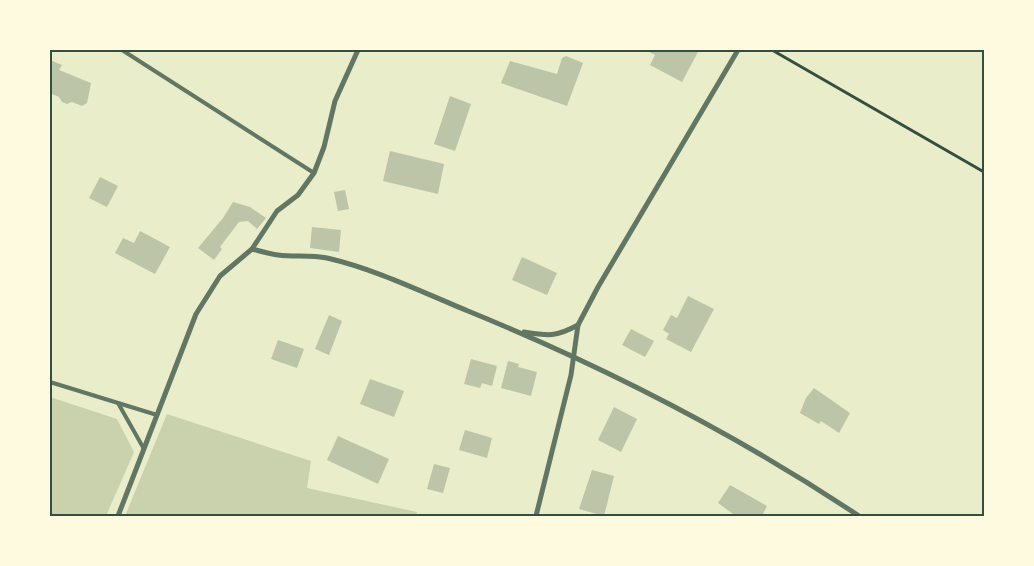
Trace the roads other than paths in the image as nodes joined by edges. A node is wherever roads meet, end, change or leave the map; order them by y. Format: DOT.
graph roads {
  1 [pos="122,50"];
  2 [pos="358,50"];
  3 [pos="738,50"];
  4 [pos="314,173"];
  5 [pos="252,249"];
  6 [pos="578,325"];
  7 [pos="515,330"];
  8 [pos="573,357"];
  9 [pos="50,382"];
  10 [pos="118,403"];
  11 [pos="157,415"];
  12 [pos="145,450"];
  13 [pos="118,516"];
  14 [pos="536,516"];
  15 [pos="859,516"];
  1 -- 4 [label="lane"];
  2 -- 4 [label="street"];
  3 -- 6 [label="street"];
  4 -- 5 [label="street"];
  5 -- 7 [label="street"];
  5 -- 11 [label="street"];
  6 -- 7 [label="street"];
  6 -- 8 [label="street"];
  7 -- 8 [label="street"];
  8 -- 14 [label="street"];
  8 -- 15 [label="street"];
  9 -- 10 [label="lane"];
  10 -- 11 [label="lane"];
  10 -- 12 [label="lane"];
  11 -- 12 [label="street"];
  12 -- 13 [label="street"];
}
